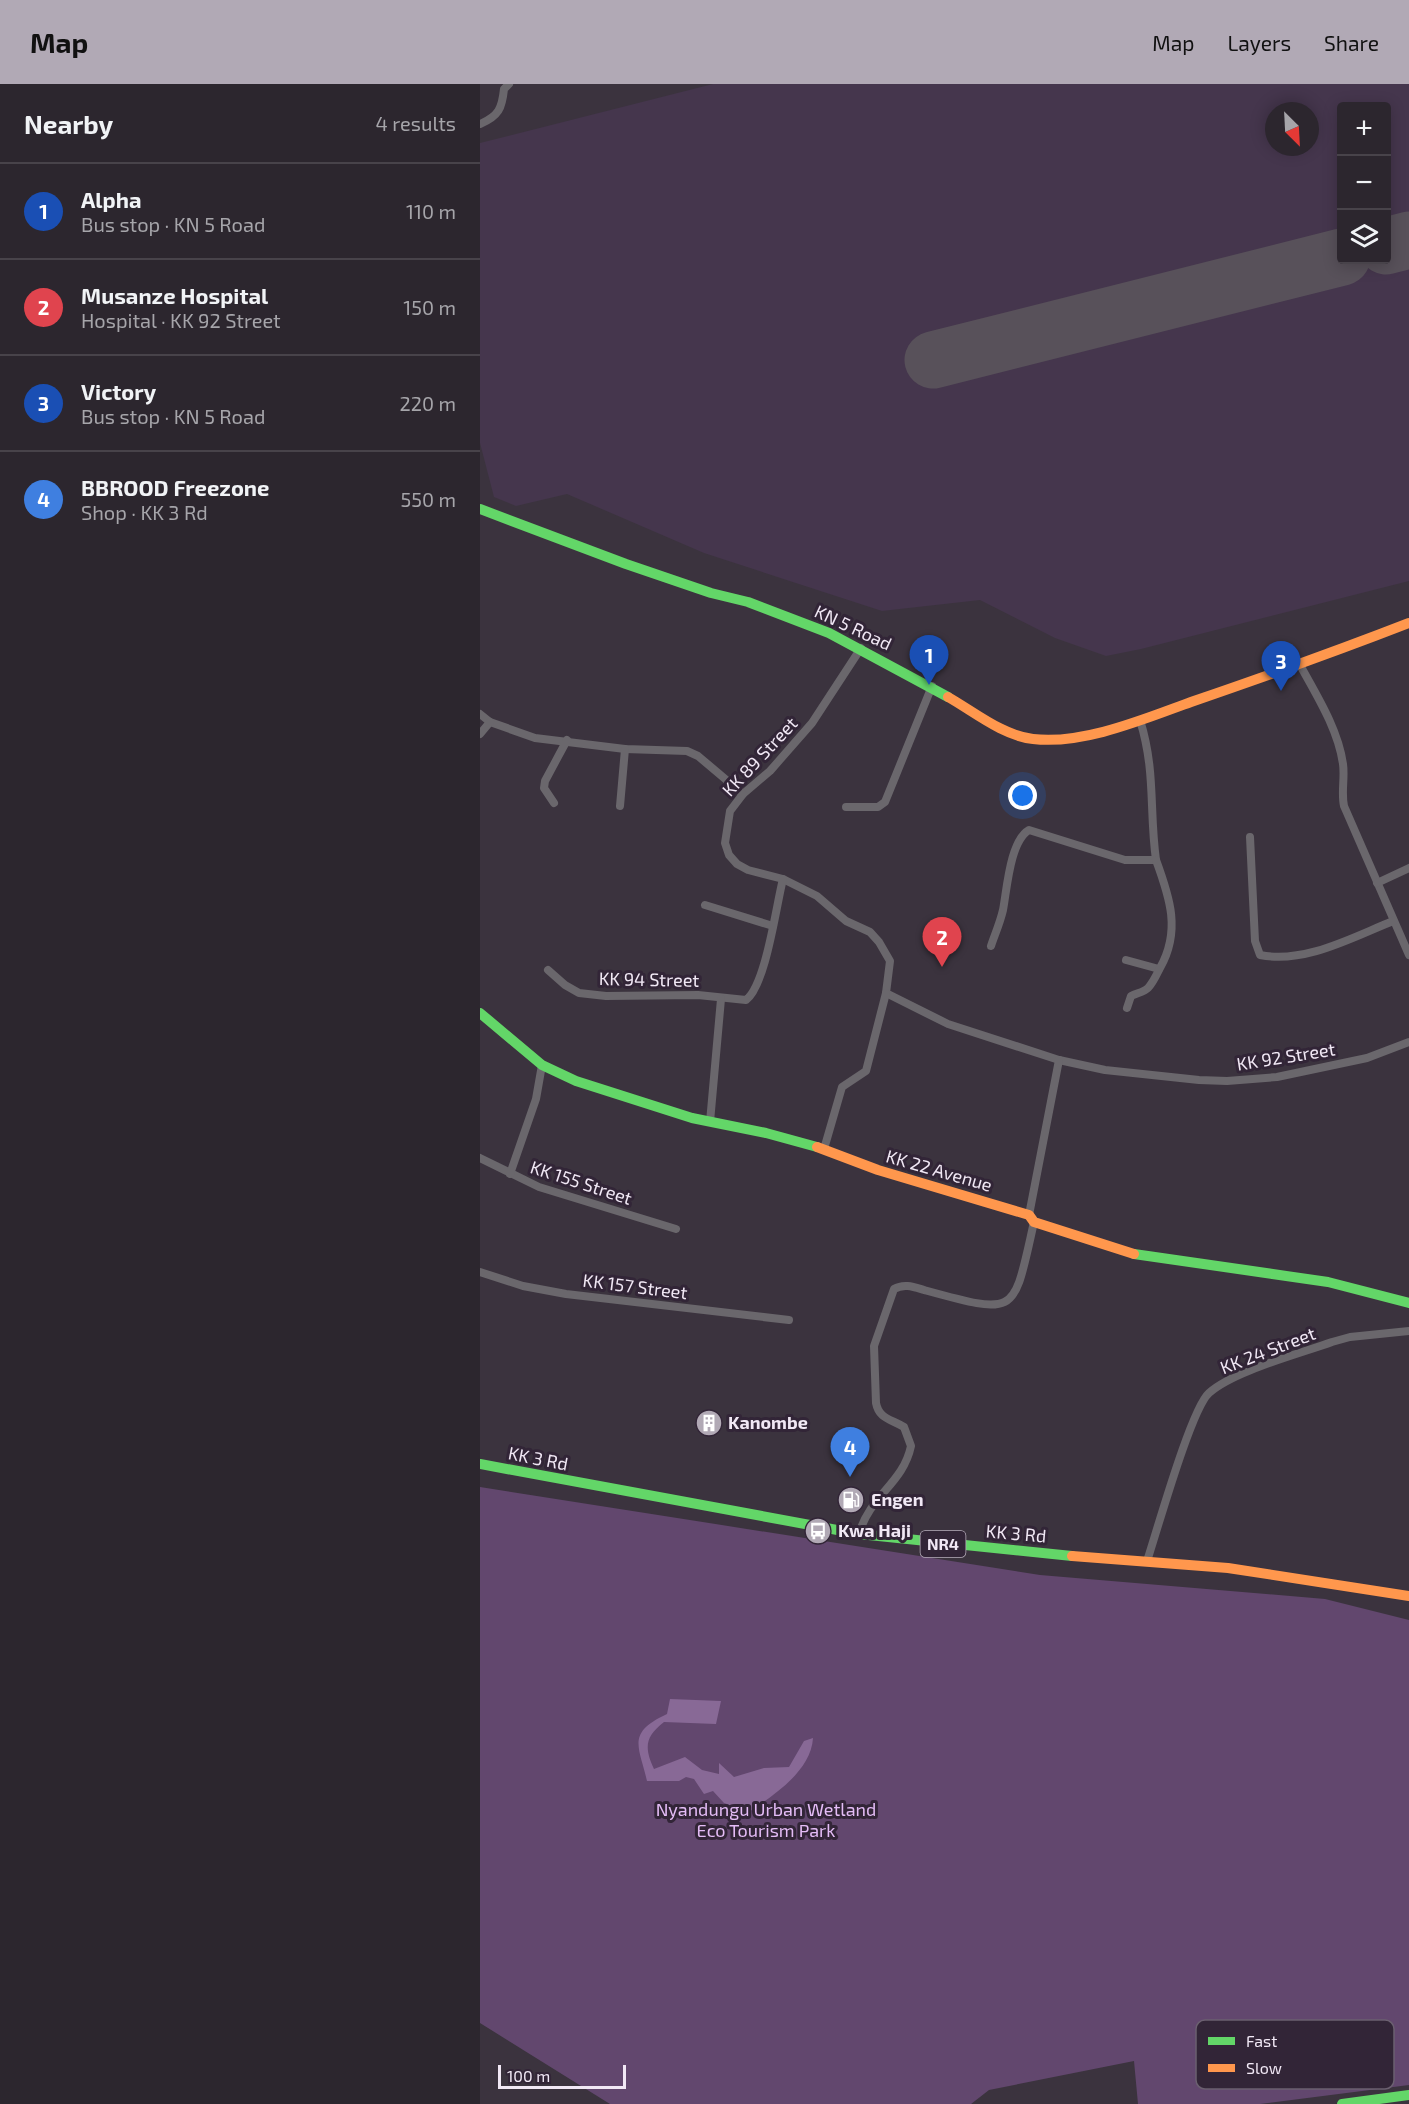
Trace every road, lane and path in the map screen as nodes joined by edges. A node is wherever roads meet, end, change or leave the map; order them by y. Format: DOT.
graph roads {
  1 [pos="506,85"];
  2 [pos="480,124"];
  3 [pos="480,509"];
  4 [pos="1409,624"];
  5 [pos="861,648"];
  6 [pos="1300,665"];
  7 [pos="932,686"];
  8 [pos="480,714"];
  9 [pos="1140,720"];
  10 [pos="490,722"];
  11 [pos="480,734"];
  12 [pos="567,740"];
  13 [pos="625,749"];
  14 [pos="743,794"];
  15 [pos="554,803"];
  16 [pos="620,806"];
  17 [pos="846,807"];
  18 [pos="1250,837"];
  19 [pos="1156,860"];
  20 [pos="1409,868"];
  21 [pos="783,879"];
  22 [pos="1377,883"];
  23 [pos="705,904"];
  24 [pos="1393,921"];
  25 [pos="773,926"];
  26 [pos="991,946"];
  27 [pos="1409,955"];
  28 [pos="1126,960"];
  29 [pos="1160,969"];
  30 [pos="548,970"];
  31 [pos="886,993"];
  32 [pos="721,999"];
  33 [pos="1127,1008"];
  34 [pos="480,1013"];
  35 [pos="1409,1042"];
  36 [pos="1059,1060"];
  37 [pos="542,1065"];
  38 [pos="710,1122"];
  39 [pos="824,1149"];
  40 [pos="480,1158"];
  41 [pos="510,1174"];
  42 [pos="1031,1219"];
  43 [pos="676,1229"];
  44 [pos="480,1272"];
  45 [pos="1409,1303"];
  46 [pos="789,1320"];
  47 [pos="1409,1331"];
  48 [pos="480,1464"];
  49 [pos="859,1534"];
  50 [pos="1147,1561"];
  51 [pos="1409,1596"];
  52 [pos="1409,2095"];
  53 [pos="1342,2104"];
  1 -- 2 [label="street"];
  3 -- 5 [label="main road, KN 5 Road"];
  4 -- 6 [label="main road, KN 5 Road"];
  5 -- 7 [label="main road, KN 5 Road"];
  5 -- 14 [label="street, KK 89 Street"];
  6 -- 9 [label="main road, KN 5 Road"];
  6 -- 22 [label="street"];
  7 -- 9 [label="main road, KN 5 Road"];
  7 -- 17 [label="street"];
  8 -- 10 [label="street"];
  9 -- 19 [label="street"];
  10 -- 11 [label="street"];
  10 -- 12 [label="street"];
  12 -- 13 [label="street"];
  12 -- 15 [label="street"];
  13 -- 14 [label="street"];
  13 -- 16 [label="street"];
  14 -- 21 [label="street, KK 89 Street"];
  18 -- 24 [label="street"];
  19 -- 26 [label="street"];
  19 -- 29 [label="street"];
  20 -- 22 [label="street"];
  21 -- 25 [label="street, KK 94 Street"];
  21 -- 31 [label="street, KK 89 Street"];
  22 -- 24 [label="street"];
  23 -- 25 [label="street"];
  24 -- 27 [label="street"];
  25 -- 32 [label="street, KK 94 Street"];
  28 -- 29 [label="street"];
  29 -- 33 [label="street"];
  30 -- 32 [label="street, KK 94 Street"];
  31 -- 36 [label="street, KK 92 Street"];
  31 -- 39 [label="street"];
  32 -- 38 [label="street, KK 94 Street"];
  34 -- 37 [label="main road, KK 22 Avenue"];
  35 -- 36 [label="street, KK 92 Street"];
  36 -- 42 [label="street"];
  37 -- 38 [label="main road, KK 22 Avenue"];
  37 -- 41 [label="street"];
  38 -- 39 [label="main road, KK 22 Avenue"];
  39 -- 42 [label="main road, KK 22 Avenue"];
  40 -- 41 [label="street, KK 155 Street"];
  41 -- 43 [label="street, KK 155 Street"];
  42 -- 45 [label="main road, KK 22 Avenue"];
  42 -- 49 [label="street"];
  44 -- 46 [label="street, KK 157 Street"];
  47 -- 50 [label="street, KK 24 Street"];
  48 -- 49 [label="main road, KK 3 Rd / NR4"];
  49 -- 50 [label="main road, KK 3 Rd / NR4"];
  50 -- 51 [label="main road, KK 3 Rd / NR4"];
  52 -- 53 [label="main road"];
}
